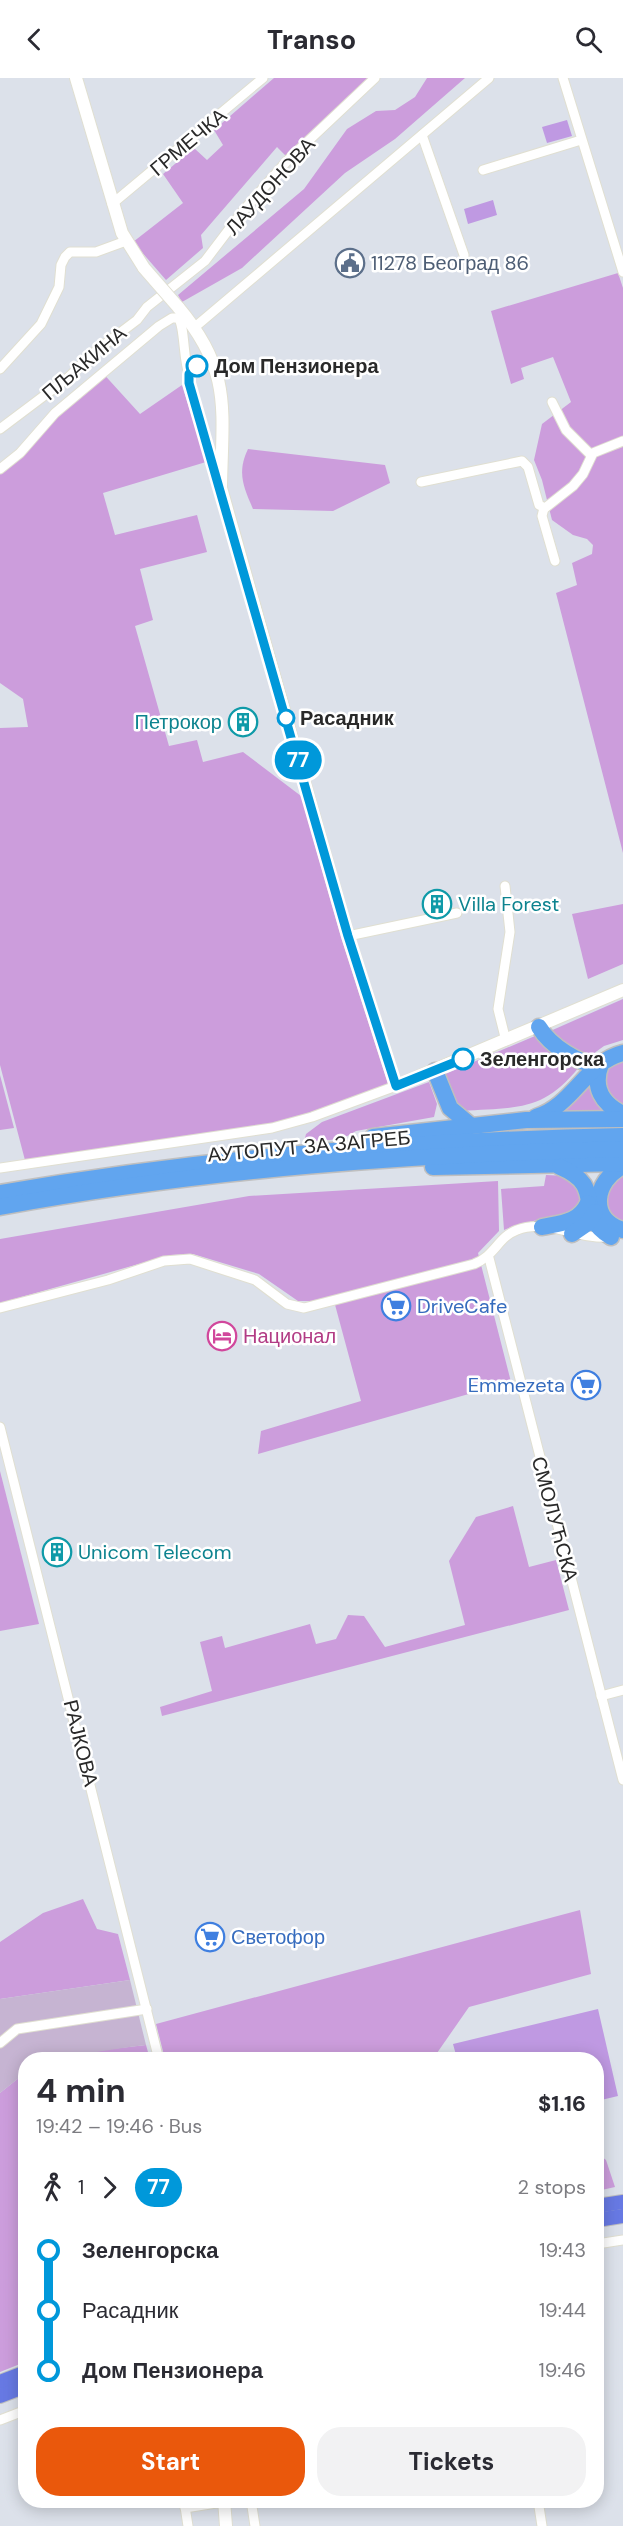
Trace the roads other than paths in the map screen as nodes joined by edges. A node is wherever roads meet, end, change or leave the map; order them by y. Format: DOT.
graph roads {
  1 [pos="76,78"];
  2 [pos="263,78"];
  3 [pos="375,78"];
  4 [pos="489,78"];
  5 [pos="564,78"];
  6 [pos="422,135"];
  7 [pos="582,140"];
  8 [pos="483,170"];
  9 [pos="112,204"];
  10 [pos="126,241"];
  11 [pos="464,255"];
  12 [pos="623,272"];
  13 [pos="165,293"];
  14 [pos="195,327"];
  15 [pos="214,364"];
  16 [pos="0,369"];
  17 [pos="189,374"];
  18 [pos="552,402"];
  19 [pos="0,429"];
  20 [pos="623,441"];
  21 [pos="591,455"];
  22 [pos="0,469"];
  23 [pos="421,482"];
  24 [pos="221,488"];
  25 [pos="544,508"];
  26 [pos="555,561"];
  27 [pos="506,886"];
  28 [pos="457,913"];
  29 [pos="348,936"];
  30 [pos="623,990"];
  31 [pos="539,1027"];
  32 [pos="506,1041"];
  33 [pos="623,1053"];
  34 [pos="601,1064"];
  35 [pos="435,1071"];
  36 [pos="396,1086"];
  37 [pos="445,1100"];
  38 [pos="623,1114"];
  39 [pos="623,1119"];
  40 [pos="526,1120"];
  41 [pos="469,1124"];
  42 [pos="424,1130"];
  43 [pos="623,1136"];
  44 [pos="623,1149"];
  45 [pos="335,1150"];
  46 [pos="362,1161"];
  47 [pos="623,1165"];
  48 [pos="560,1166"];
  49 [pos="0,1168"];
  50 [pos="0,1193"];
  51 [pos="0,1207"];
  52 [pos="592,1207"];
  53 [pos="542,1227"];
  54 [pos="572,1234"];
  55 [pos="619,1234"];
  56 [pos="489,1258"];
  57 [pos="0,1308"];
  58 [pos="0,1427"];
  59 [pos="623,1690"];
  60 [pos="601,1696"];
  61 [pos="623,1780"];
  62 [pos="147,2009"];
  63 [pos="0,2043"];
  64 [pos="157,2052"];
  65 [pos="623,2202"];
  66 [pos="604,2205"];
  67 [pos="623,2216"];
  68 [pos="604,2219"];
  69 [pos="623,2240"];
  70 [pos="604,2243"];
  71 [pos="18,2375"];
  72 [pos="0,2382"];
  73 [pos="18,2389"];
  74 [pos="0,2396"];
  75 [pos="18,2413"];
  76 [pos="0,2420"];
  77 [pos="186,2508"];
  78 [pos="227,2508"];
  79 [pos="252,2508"];
  80 [pos="539,2508"];
  81 [pos="188,2526"];
  82 [pos="226,2526"];
  83 [pos="255,2526"];
  84 [pos="542,2526"];
  1 -- 9 [label="street"];
  2 -- 9 [label="street, ГРМЕЧКА"];
  3 -- 13 [label="street, ЛАУДОНОВА"];
  4 -- 6 [label="street"];
  5 -- 7 [label="street"];
  6 -- 11 [label="street"];
  6 -- 14 [label="street"];
  7 -- 8 [label="street"];
  7 -- 12 [label="street"];
  9 -- 10 [label="street"];
  10 -- 14 [label="street, bridge"];
  10 -- 16 [label="street"];
  13 -- 19 [label="street, ПЉАКИНА"];
  14 -- 15 [label="street"];
  15 -- 17 [label="street"];
  15 -- 24 [label="street"];
  17 -- 22 [label="street"];
  17 -- 24 [label="street"];
  18 -- 21 [label="street"];
  20 -- 21 [label="street"];
  21 -- 25 [label="street"];
  23 -- 25 [label="street"];
  24 -- 29 [label="street"];
  25 -- 26 [label="street"];
  27 -- 32 [label="street"];
  28 -- 29 [label="street"];
  29 -- 36 [label="street"];
  30 -- 31 [label="street"];
  31 -- 32 [label="street"];
  31 -- 34 [label="highway"];
  32 -- 35 [label="street"];
  33 -- 34 [label="highway"];
  34 -- 38 [label="highway"];
  34 -- 40 [label="highway"];
  35 -- 36 [label="street"];
  35 -- 37 [label="highway"];
  36 -- 49 [label="street"];
  37 -- 41 [label="highway"];
  37 -- 42 [label="highway"];
  39 -- 40 [label="highway"];
  40 -- 41 [label="highway"];
  41 -- 42 [label="highway"];
  42 -- 45 [label="highway"];
  43 -- 45 [label="highway, АУТОПУТ ЗА ЗАГРЕБ"];
  44 -- 46 [label="highway, АУТОПУТ ЗА ЗАГРЕБ"];
  45 -- 50 [label="highway, АУТОПУТ ЗА ЗАГРЕБ"];
  46 -- 48 [label="highway"];
  46 -- 51 [label="highway, АУТОПУТ ЗА ЗАГРЕБ"];
  47 -- 48 [label="highway"];
  47 -- 52 [label="highway"];
  48 -- 52 [label="highway"];
  52 -- 53 [label="highway"];
  52 -- 54 [label="highway"];
  52 -- 55 [label="highway"];
  53 -- 54 [label="street"];
  53 -- 56 [label="street"];
  54 -- 55 [label="street"];
  56 -- 57 [label="street"];
  56 -- 60 [label="street, СМОЛУЋСКА"];
  58 -- 62 [label="street, РАЈКОВА"];
  59 -- 60 [label="street"];
  60 -- 61 [label="street, СМОЛУЋСКА"];
  62 -- 63 [label="street"];
  62 -- 64 [label="street, РАЈКОВА"];
  65 -- 66 [label="main road"];
  67 -- 68 [label="main road"];
  69 -- 70 [label="street"];
  71 -- 72 [label="main road"];
  73 -- 74 [label="main road"];
  75 -- 76 [label="street"];
  77 -- 81 [label="street"];
  78 -- 82 [label="street"];
  79 -- 83 [label="street"];
  80 -- 84 [label="street"];
}
